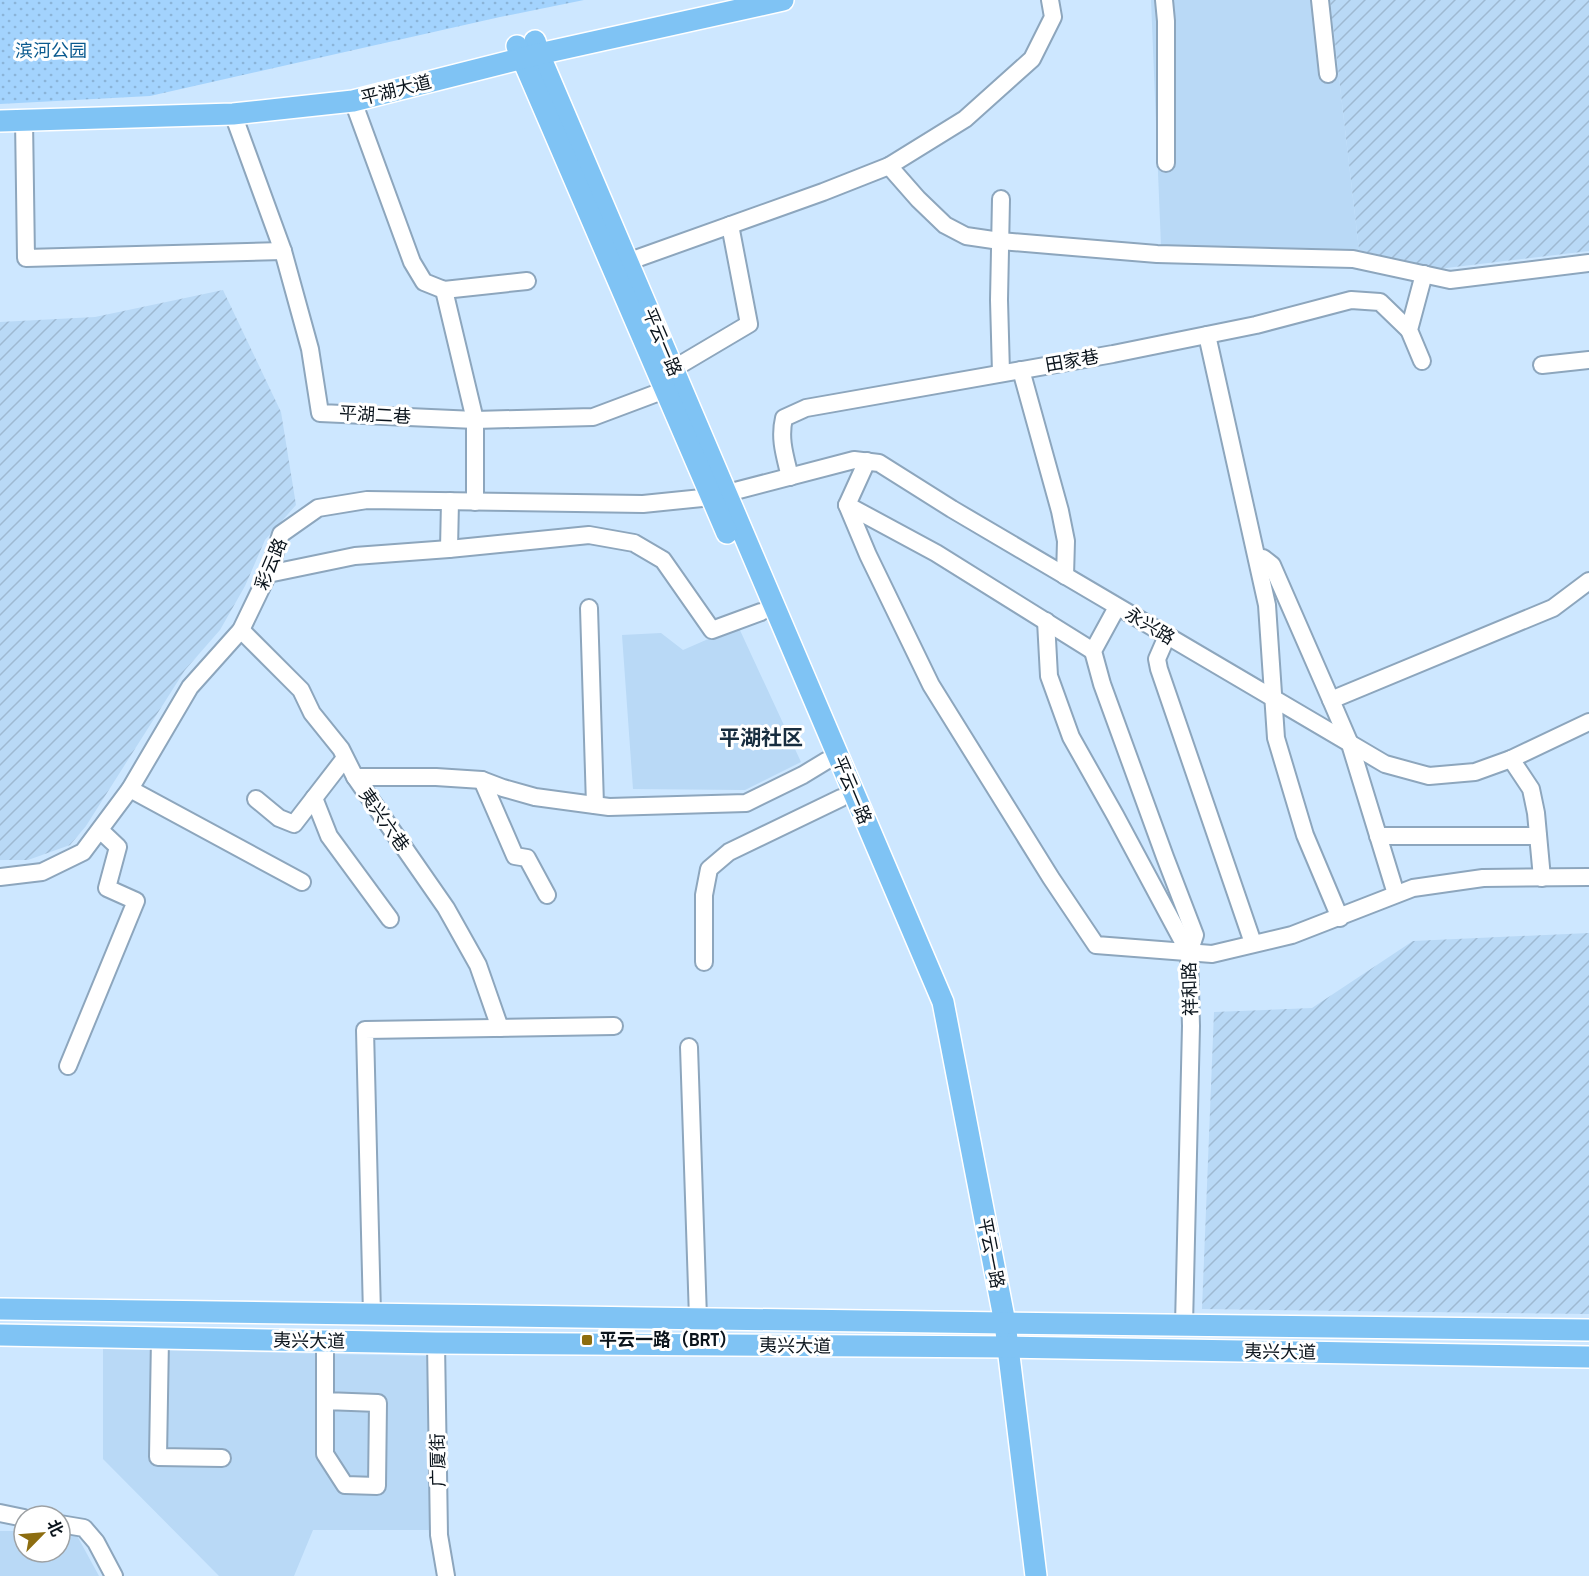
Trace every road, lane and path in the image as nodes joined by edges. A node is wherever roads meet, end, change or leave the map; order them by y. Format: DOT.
graph roads {
  1 [pos="726,0"];
  2 [pos="783,0"];
  3 [pos="1050,0"];
  4 [pos="1164,0"];
  5 [pos="1320,0"];
  6 [pos="528,50"];
  7 [pos="1328,74"];
  8 [pos="353,101"];
  9 [pos="0,112"];
  10 [pos="233,114"];
  11 [pos="24,120"];
  12 [pos="0,121"];
  13 [pos="1166,163"];
  14 [pos="889,166"];
  15 [pos="1001,199"];
  16 [pos="730,225"];
  17 [pos="1000,241"];
  18 [pos="283,251"];
  19 [pos="627,262"];
  20 [pos="1589,263"];
  21 [pos="1424,274"];
  22 [pos="527,281"];
  23 [pos="444,290"];
  24 [pos="1409,330"];
  25 [pos="1207,335"];
  26 [pos="1589,360"];
  27 [pos="1422,361"];
  28 [pos="1542,365"];
  29 [pos="673,369"];
  30 [pos="1020,370"];
  31 [pos="1001,373"];
  32 [pos="665,390"];
  33 [pos="475,420"];
  34 [pos="867,461"];
  35 [pos="790,477"];
  36 [pos="719,495"];
  37 [pos="450,501"];
  38 [pos="475,502"];
  39 [pos="848,505"];
  40 [pos="449,549"];
  41 [pos="1257,558"];
  42 [pos="267,574"];
  43 [pos="1065,576"];
  44 [pos="1589,581"];
  45 [pos="1117,607"];
  46 [pos="589,608"];
  47 [pos="761,612"];
  48 [pos="1046,621"];
  49 [pos="241,630"];
  50 [pos="1167,636"];
  51 [pos="1093,651"];
  52 [pos="1274,699"];
  53 [pos="1331,700"];
  54 [pos="1589,722"];
  55 [pos="1350,744"];
  56 [pos="345,758"];
  57 [pos="1511,759"];
  58 [pos="826,761"];
  59 [pos="355,777"];
  60 [pos="482,780"];
  61 [pos="130,789"];
  62 [pos="314,798"];
  63 [pos="841,798"];
  64 [pos="256,799"];
  65 [pos="595,805"];
  66 [pos="100,830"];
  67 [pos="1378,836"];
  68 [pos="1538,836"];
  69 [pos="0,877"];
  70 [pos="1589,877"];
  71 [pos="1542,878"];
  72 [pos="302,882"];
  73 [pos="1396,894"];
  74 [pos="547,895"];
  75 [pos="1340,918"];
  76 [pos="390,919"];
  77 [pos="1253,943"];
  78 [pos="1189,953"];
  79 [pos="704,962"];
  80 [pos="614,1026"];
  81 [pos="500,1028"];
  82 [pos="689,1047"];
  83 [pos="68,1066"];
  84 [pos="0,1309"];
  85 [pos="372,1314"];
  86 [pos="698,1318"];
  87 [pos="997,1323"];
  88 [pos="1184,1325"];
  89 [pos="1589,1330"];
  90 [pos="0,1335"];
  91 [pos="160,1338"];
  92 [pos="325,1341"];
  93 [pos="436,1343"];
  94 [pos="1001,1348"];
  95 [pos="1589,1357"];
  96 [pos="325,1401"];
  97 [pos="222,1458"];
  98 [pos="72,1526"];
  99 [pos="114,1576"];
  100 [pos="446,1576"];
  101 [pos="1022,1576"];
  102 [pos="1036,1576"];
  1 -- 6 [label="main road, 平湖大道"];
  2 -- 6 [label="main road, 平湖大道"];
  3 -- 14 [label="street"];
  4 -- 13 [label="street"];
  5 -- 7 [label="street"];
  6 -- 8 [label="main road, 平湖大道"];
  6 -- 9 [label="main road, 平湖大道"];
  6 -- 19 [label="main road, 平云一路"];
  6 -- 32 [label="main road, 平云一路"];
  8 -- 10 [label="main road, 平湖大道"];
  8 -- 23 [label="street"];
  10 -- 11 [label="main road, 平湖大道"];
  10 -- 18 [label="street, 平湖二巷"];
  11 -- 12 [label="main road, 平湖大道"];
  11 -- 18 [label="street"];
  14 -- 16 [label="street"];
  14 -- 17 [label="street"];
  15 -- 17 [label="street"];
  16 -- 19 [label="street"];
  16 -- 29 [label="street"];
  17 -- 21 [label="street"];
  17 -- 31 [label="street"];
  18 -- 33 [label="street, 平湖二巷"];
  19 -- 29 [label="main road, 平云一路"];
  20 -- 21 [label="street"];
  21 -- 24 [label="street"];
  22 -- 23 [label="street"];
  23 -- 33 [label="street"];
  24 -- 25 [label="street, 田家巷"];
  24 -- 27 [label="street, 田家巷"];
  25 -- 30 [label="street, 田家巷"];
  25 -- 41 [label="street"];
  26 -- 28 [label="street"];
  29 -- 36 [label="main road, 平云一路"];
  30 -- 31 [label="street, 田家巷"];
  30 -- 43 [label="street"];
  31 -- 35 [label="street, 田家巷"];
  32 -- 33 [label="street, 平湖二巷"];
  32 -- 36 [label="main road, 平云一路"];
  33 -- 38 [label="street"];
  34 -- 35 [label="street, 永兴路"];
  34 -- 39 [label="street"];
  34 -- 43 [label="street, 永兴路"];
  35 -- 36 [label="street, 永兴路"];
  36 -- 38 [label="street, 彩云路"];
  36 -- 47 [label="main road, 平云一路"];
  36 -- 87 [label="main road, 平云一路"];
  37 -- 38 [label="street, 彩云路"];
  37 -- 40 [label="street"];
  37 -- 42 [label="street, 彩云路"];
  39 -- 48 [label="street"];
  39 -- 78 [label="street"];
  40 -- 42 [label="street"];
  40 -- 47 [label="street"];
  41 -- 52 [label="street"];
  41 -- 53 [label="street"];
  42 -- 49 [label="street, 彩云路"];
  43 -- 45 [label="street, 永兴路"];
  44 -- 53 [label="street"];
  45 -- 50 [label="street, 永兴路"];
  45 -- 51 [label="street"];
  46 -- 65 [label="street"];
  47 -- 58 [label="main road, 平云一路"];
  48 -- 51 [label="street"];
  48 -- 78 [label="street"];
  49 -- 56 [label="street, 夷兴六巷"];
  49 -- 61 [label="street, 彩云路"];
  50 -- 52 [label="street, 永兴路"];
  50 -- 77 [label="street"];
  51 -- 78 [label="street, 祥和路"];
  52 -- 55 [label="street, 永兴路"];
  52 -- 75 [label="street"];
  53 -- 55 [label="street"];
  54 -- 57 [label="street, 永兴路"];
  55 -- 57 [label="street, 永兴路"];
  55 -- 67 [label="street"];
  56 -- 59 [label="street, 夷兴六巷"];
  56 -- 62 [label="street"];
  57 -- 68 [label="street"];
  58 -- 63 [label="main road, 平云一路"];
  58 -- 65 [label="street"];
  59 -- 60 [label="street"];
  59 -- 81 [label="street, 夷兴六巷"];
  60 -- 65 [label="street"];
  60 -- 74 [label="street"];
  61 -- 66 [label="street, 彩云路"];
  61 -- 72 [label="street"];
  62 -- 64 [label="street"];
  62 -- 76 [label="street"];
  63 -- 79 [label="street"];
  63 -- 87 [label="main road, 平云一路"];
  66 -- 69 [label="street, 彩云路"];
  66 -- 83 [label="street"];
  67 -- 68 [label="street"];
  67 -- 73 [label="street"];
  68 -- 71 [label="street"];
  70 -- 71 [label="street"];
  71 -- 73 [label="street"];
  73 -- 75 [label="street"];
  75 -- 77 [label="street"];
  77 -- 78 [label="street"];
  78 -- 88 [label="street, 祥和路"];
  80 -- 81 [label="street"];
  81 -- 85 [label="street"];
  82 -- 86 [label="street"];
  84 -- 85 [label="main road, 夷兴大道"];
  85 -- 86 [label="main road, 夷兴大道"];
  86 -- 87 [label="main road, 夷兴大道"];
  87 -- 88 [label="main road, 夷兴大道"];
  87 -- 94 [label="main road, 平云一路"];
  88 -- 89 [label="main road, 夷兴大道"];
  90 -- 91 [label="main road, 夷兴大道"];
  91 -- 92 [label="main road, 夷兴大道"];
  91 -- 97 [label="street"];
  92 -- 93 [label="main road, 夷兴大道"];
  92 -- 96 [label="street"];
  93 -- 94 [label="main road, 夷兴大道"];
  93 -- 100 [label="street, 广厦街"];
  94 -- 95 [label="main road, 夷兴大道"];
  94 -- 101 [label="main road, 平云一路"];
  94 -- 102 [label="main road, 平云一路"];
  96 -- 96 [label="street"];
  98 -- 99 [label="street"];
}
